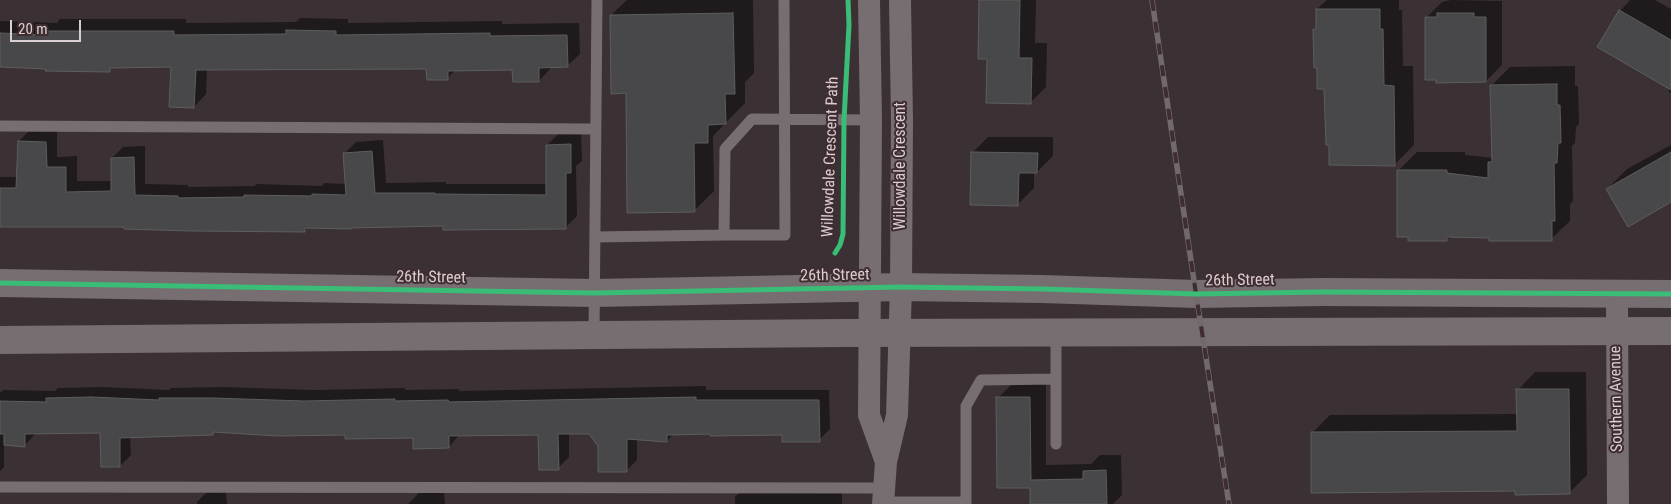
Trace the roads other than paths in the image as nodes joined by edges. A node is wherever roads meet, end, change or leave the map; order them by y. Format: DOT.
graph roads {
  1 [pos="597,0"];
  2 [pos="784,0"];
  3 [pos="851,0"];
  4 [pos="869,0"];
  5 [pos="900,0"];
  6 [pos="869,26"];
  7 [pos="784,120"];
  8 [pos="871,120"];
  9 [pos="0,126"];
  10 [pos="596,129"];
  11 [pos="724,235"];
  12 [pos="595,237"];
  13 [pos="0,283"];
  14 [pos="869,288"];
  15 [pos="901,288"];
  16 [pos="1322,292"];
  17 [pos="594,293"];
  18 [pos="1616,294"];
  19 [pos="1671,294"];
  20 [pos="1323,331"];
  21 [pos="1616,331"];
  22 [pos="1671,331"];
  23 [pos="870,333"];
  24 [pos="899,333"];
  25 [pos="1056,333"];
  26 [pos="594,335"];
  27 [pos="0,340"];
  28 [pos="1056,379"];
  29 [pos="1056,444"];
  30 [pos="886,462"];
  31 [pos="0,487"];
  32 [pos="883,498"];
  33 [pos="1618,504"];
  1 -- 10 [label="lane"];
  2 -- 7 [label="lane"];
  3 -- 6 [label="street"];
  4 -- 6 [label="street, Willowdale Crescent"];
  5 -- 15 [label="street, Willowdale Crescent"];
  6 -- 8 [label="street, Willowdale Crescent"];
  7 -- 8 [label="lane"];
  7 -- 11 [label="lane"];
  7 -- 11 [label="lane"];
  8 -- 14 [label="street, Willowdale Crescent"];
  9 -- 10 [label="lane"];
  10 -- 12 [label="lane"];
  11 -- 12 [label="lane"];
  12 -- 17 [label="lane"];
  13 -- 17 [label="street, 26th Street"];
  14 -- 15 [label="street, 26th Street"];
  14 -- 17 [label="street, 26th Street"];
  14 -- 23 [label="street, Willowdale Crescent"];
  15 -- 16 [label="street, 26th Street"];
  15 -- 24 [label="street, Willowdale Crescent"];
  16 -- 18 [label="street, 26th Street"];
  16 -- 20 [label="street"];
  17 -- 26 [label="lane"];
  18 -- 19 [label="street, 26th Street"];
  18 -- 21 [label="street, Southern Avenue"];
  20 -- 21 [label="street"];
  20 -- 25 [label="street"];
  21 -- 22 [label="street"];
  21 -- 33 [label="street, Southern Avenue"];
  23 -- 24 [label="street"];
  23 -- 26 [label="street"];
  23 -- 30 [label="street, Willowdale Crescent"];
  24 -- 25 [label="street"];
  24 -- 30 [label="street, Willowdale Crescent"];
  25 -- 28 [label="lane"];
  26 -- 27 [label="street"];
  28 -- 29 [label="lane"];
  28 -- 32 [label="lane"];
  30 -- 32 [label="street, Willowdale Crescent"];
  31 -- 32 [label="lane"];
}
